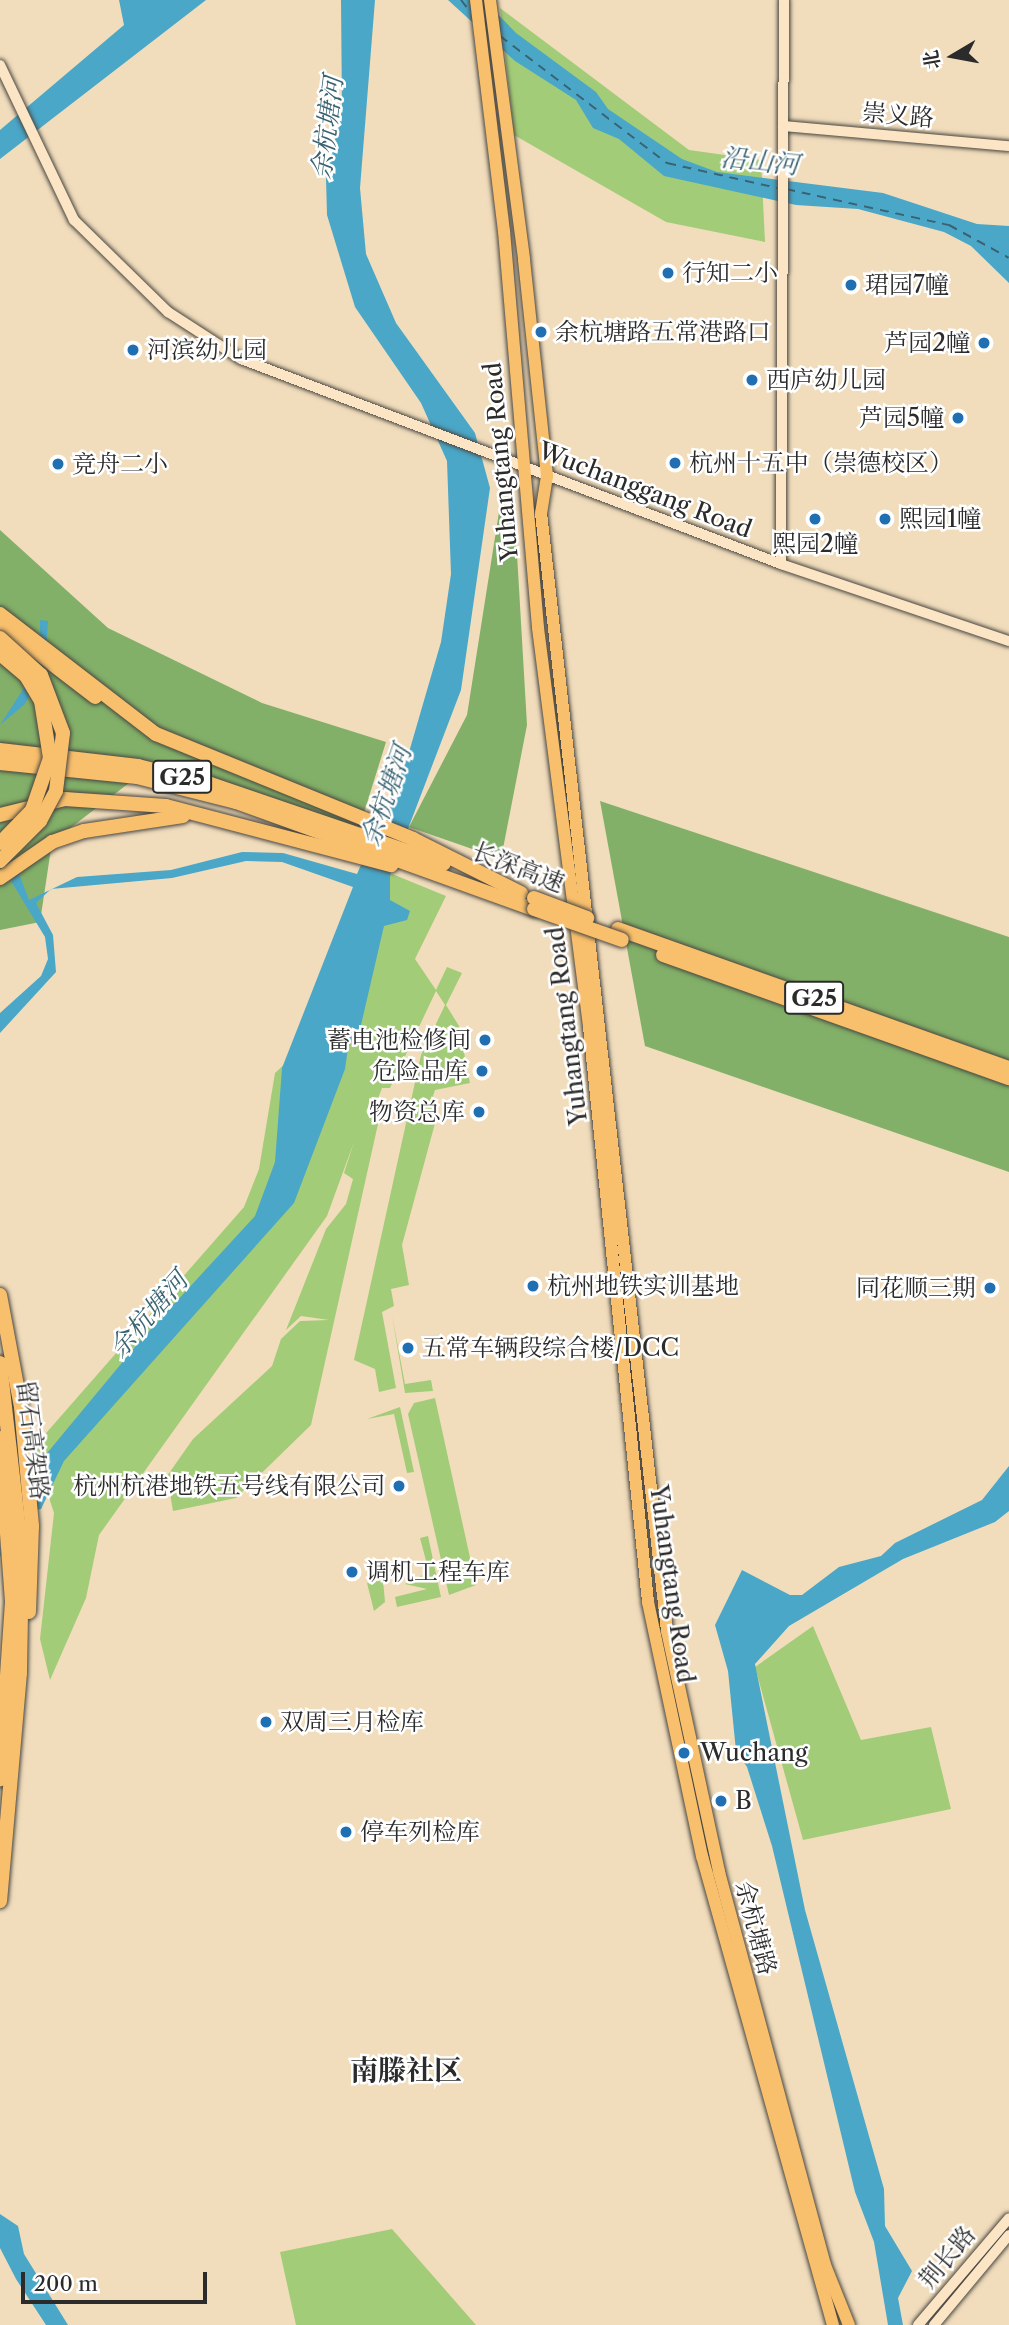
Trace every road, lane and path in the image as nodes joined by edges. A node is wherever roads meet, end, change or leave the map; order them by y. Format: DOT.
graph roads {
  1 [pos="476,0"];
  2 [pos="490,0"];
  3 [pos="784,0"];
  4 [pos="0,65"];
  5 [pos="783,125"];
  6 [pos="1009,146"];
  7 [pos="520,466"];
  8 [pos="547,476"];
  9 [pos="781,564"];
  10 [pos="0,614"];
  11 [pos="0,624"];
  12 [pos="0,638"];
  13 [pos="1009,641"];
  14 [pos="0,654"];
  15 [pos="156,734"];
  16 [pos="0,750"];
  17 [pos="0,763"];
  18 [pos="0,815"];
  19 [pos="258,826"];
  20 [pos="0,842"];
  21 [pos="358,843"];
  22 [pos="405,854"];
  23 [pos="0,861"];
  24 [pos="0,878"];
  25 [pos="526,900"];
  26 [pos="620,935"];
  27 [pos="1009,1068"];
  28 [pos="1009,1079"];
  29 [pos="0,1296"];
  30 [pos="0,1363"];
  31 [pos="0,1438"];
  32 [pos="20,1672"];
  33 [pos="0,1780"];
  34 [pos="0,1901"];
  35 [pos="1009,2217"];
  36 [pos="1009,2235"];
  37 [pos="833,2325"];
  38 [pos="849,2325"];
  39 [pos="918,2325"];
  40 [pos="934,2325"];
  1 -- 7 [label="main road, Yuhangtang Road"];
  2 -- 8 [label="main road, Yuhangtang Road"];
  3 -- 5 [label="street"];
  4 -- 7 [label="street, Wuchanggang Road"];
  5 -- 6 [label="street, 崇义路"];
  5 -- 9 [label="street"];
  7 -- 8 [label="street, Wuchanggang Road"];
  7 -- 37 [label="main road, Yuhangtang Road"];
  8 -- 9 [label="street, Wuchanggang Road"];
  8 -- 38 [label="main road, Yuhangtang Road"];
  9 -- 13 [label="street, Wuchanggang Road"];
  10 -- 15 [label="highway"];
  11 -- 15 [label="highway"];
  12 -- 23 [label="highway, bridge"];
  14 -- 20 [label="highway, bridge"];
  15 -- 22 [label="highway"];
  16 -- 21 [label="highway, 长深高速 / G25"];
  17 -- 21 [label="highway, 长深高速 / G25"];
  18 -- 19 [label="highway, bridge"];
  19 -- 21 [label="highway"];
  19 -- 24 [label="highway"];
  21 -- 22 [label="highway, 长深高速 / G25"];
  21 -- 22 [label="highway"];
  22 -- 25 [label="highway, 长深高速 / G25"];
  22 -- 25 [label="highway"];
  25 -- 26 [label="highway, 长深高速 / G25, bridge"];
  26 -- 27 [label="highway, 长深高速 / G25"];
  26 -- 28 [label="highway, 长深高速 / G25"];
  29 -- 32 [label="highway"];
  30 -- 32 [label="highway, 留石高架路"];
  31 -- 33 [label="highway, 留石高架路"];
  32 -- 34 [label="highway, 留石高架路"];
  35 -- 39 [label="street, 荆长路"];
  36 -- 40 [label="street, 荆长路"];
}
